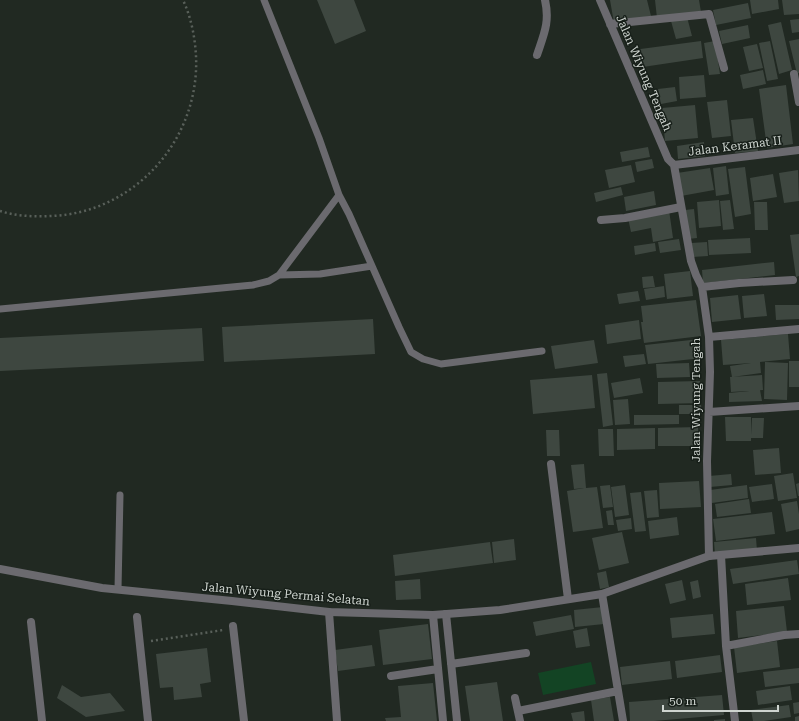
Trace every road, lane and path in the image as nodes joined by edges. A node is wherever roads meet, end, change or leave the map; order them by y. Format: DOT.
graph roads {
  1 [pos="183,0"];
  2 [pos="264,0"];
  3 [pos="545,0"];
  4 [pos="600,0"];
  5 [pos="610,24"];
  6 [pos="537,55"];
  7 [pos="724,68"];
  8 [pos="794,74"];
  9 [pos="799,102"];
  10 [pos="799,150"];
  11 [pos="674,165"];
  12 [pos="339,195"];
  13 [pos="681,207"];
  14 [pos="0,211"];
  15 [pos="601,220"];
  16 [pos="372,266"];
  17 [pos="279,275"];
  18 [pos="793,280"];
  19 [pos="702,287"];
  20 [pos="0,310"];
  21 [pos="799,329"];
  22 [pos="708,336"];
  23 [pos="542,351"];
  24 [pos="799,406"];
  25 [pos="709,412"];
  26 [pos="552,464"];
  27 [pos="120,494"];
  28 [pos="799,548"];
  29 [pos="721,555"];
  30 [pos="709,556"];
  31 [pos="0,569"];
  32 [pos="118,590"];
  33 [pos="602,594"];
  34 [pos="568,599"];
  35 [pos="329,612"];
  36 [pos="446,614"];
  37 [pos="432,615"];
  38 [pos="137,617"];
  39 [pos="31,622"];
  40 [pos="233,628"];
  41 [pos="448,634"];
  42 [pos="799,634"];
  43 [pos="434,636"];
  44 [pos="139,643"];
  45 [pos="726,646"];
  46 [pos="526,653"];
  47 [pos="451,664"];
  48 [pos="438,669"];
  49 [pos="391,676"];
  50 [pos="618,691"];
  51 [pos="515,698"];
  52 [pos="518,710"];
  53 [pos="42,721"];
  54 [pos="148,721"];
  55 [pos="244,721"];
  56 [pos="337,721"];
  57 [pos="443,721"];
  58 [pos="457,721"];
  59 [pos="520,721"];
  60 [pos="623,721"];
  61 [pos="735,721"];
  1 -- 14 [label="path"];
  2 -- 12 [label="lane"];
  3 -- 6 [label="street"];
  4 -- 5 [label="street, Jalan Wiyung Tengah"];
  5 -- 7 [label="street"];
  5 -- 11 [label="street, Jalan Wiyung Tengah"];
  8 -- 9 [label="street"];
  10 -- 11 [label="street, Jalan Keramat II"];
  11 -- 13 [label="street, Jalan Wiyung Tengah"];
  12 -- 16 [label="lane"];
  12 -- 17 [label="lane"];
  13 -- 15 [label="street"];
  13 -- 19 [label="street, Jalan Wiyung Tengah"];
  16 -- 17 [label="lane"];
  16 -- 23 [label="lane"];
  17 -- 20 [label="lane"];
  18 -- 19 [label="street"];
  19 -- 22 [label="street, Jalan Wiyung Tengah"];
  21 -- 22 [label="street"];
  22 -- 25 [label="street, Jalan Wiyung Tengah"];
  24 -- 25 [label="street"];
  25 -- 30 [label="street, Jalan Wiyung Tengah"];
  26 -- 34 [label="street"];
  27 -- 32 [label="lane"];
  28 -- 29 [label="street, Jalan Wiyung Permai Selatan"];
  29 -- 30 [label="street, Jalan Wiyung Permai Selatan"];
  29 -- 45 [label="street"];
  30 -- 33 [label="street, Jalan Wiyung Permai Selatan"];
  31 -- 32 [label="street, Jalan Wiyung Permai Selatan"];
  32 -- 35 [label="street, Jalan Wiyung Permai Selatan"];
  33 -- 34 [label="street, Jalan Wiyung Permai Selatan"];
  33 -- 50 [label="street"];
  34 -- 36 [label="street, Jalan Wiyung Permai Selatan"];
  35 -- 37 [label="street, Jalan Wiyung Permai Selatan"];
  35 -- 56 [label="street"];
  36 -- 37 [label="street, Jalan Wiyung Permai Selatan"];
  36 -- 41 [label="street"];
  37 -- 43 [label="street"];
  38 -- 44 [label="street"];
  39 -- 53 [label="street"];
  40 -- 44 [label="path"];
  40 -- 55 [label="street"];
  41 -- 43 [label="street"];
  41 -- 47 [label="street"];
  42 -- 45 [label="street"];
  43 -- 48 [label="street"];
  44 -- 54 [label="street"];
  45 -- 61 [label="street"];
  46 -- 47 [label="street"];
  47 -- 58 [label="street"];
  48 -- 49 [label="street"];
  48 -- 57 [label="street"];
  50 -- 52 [label="street"];
  50 -- 60 [label="street"];
  51 -- 52 [label="street"];
  52 -- 59 [label="street"];
}
